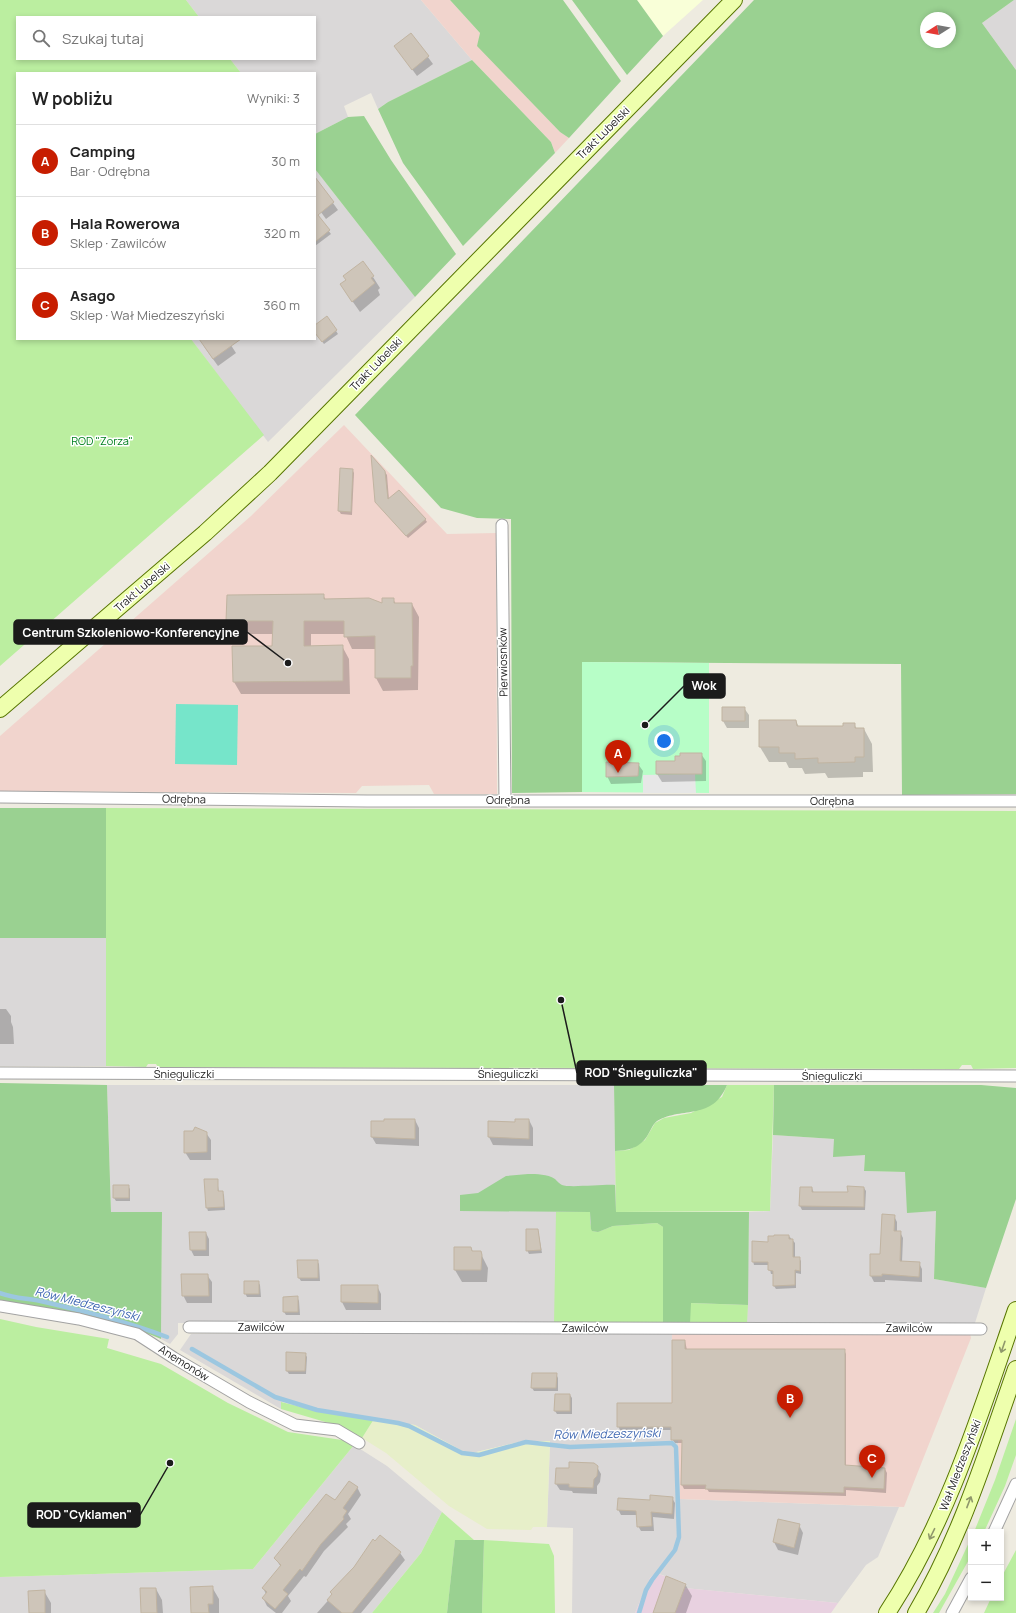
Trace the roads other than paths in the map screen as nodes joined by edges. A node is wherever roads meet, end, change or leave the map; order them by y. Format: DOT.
graph roads {
  1 [pos="734,0"];
  2 [pos="502,525"];
  3 [pos="0,709"];
  4 [pos="0,797"];
  5 [pos="505,800"];
  6 [pos="1016,801"];
  7 [pos="0,1073"];
  8 [pos="1016,1076"];
  9 [pos="0,1306"];
  10 [pos="1016,1310"];
  11 [pos="189,1327"];
  12 [pos="980,1329"];
  13 [pos="1016,1369"];
  14 [pos="359,1443"];
  15 [pos="1016,1484"];
  16 [pos="995,1529"];
  17 [pos="968,1584"];
  18 [pos="887,1613"];
  19 [pos="916,1613"];
  20 [pos="952,1613"];
  1 -- 3 [label="street, Trakt Lubelski"];
  2 -- 5 [label="street, Pierwiosnków"];
  4 -- 5 [label="street, Odrębna"];
  5 -- 6 [label="street, Odrębna"];
  7 -- 8 [label="street, Śnieguliczki"];
  9 -- 14 [label="street, Anemonów"];
  10 -- 18 [label="street, Wał Miedzeszyński, one-way"];
  11 -- 12 [label="street, Zawilców"];
  19 -- 13 [label="street, Wał Miedzeszyński, one-way"];
  15 -- 16 [label="street"];
  17 -- 20 [label="street"];
}
